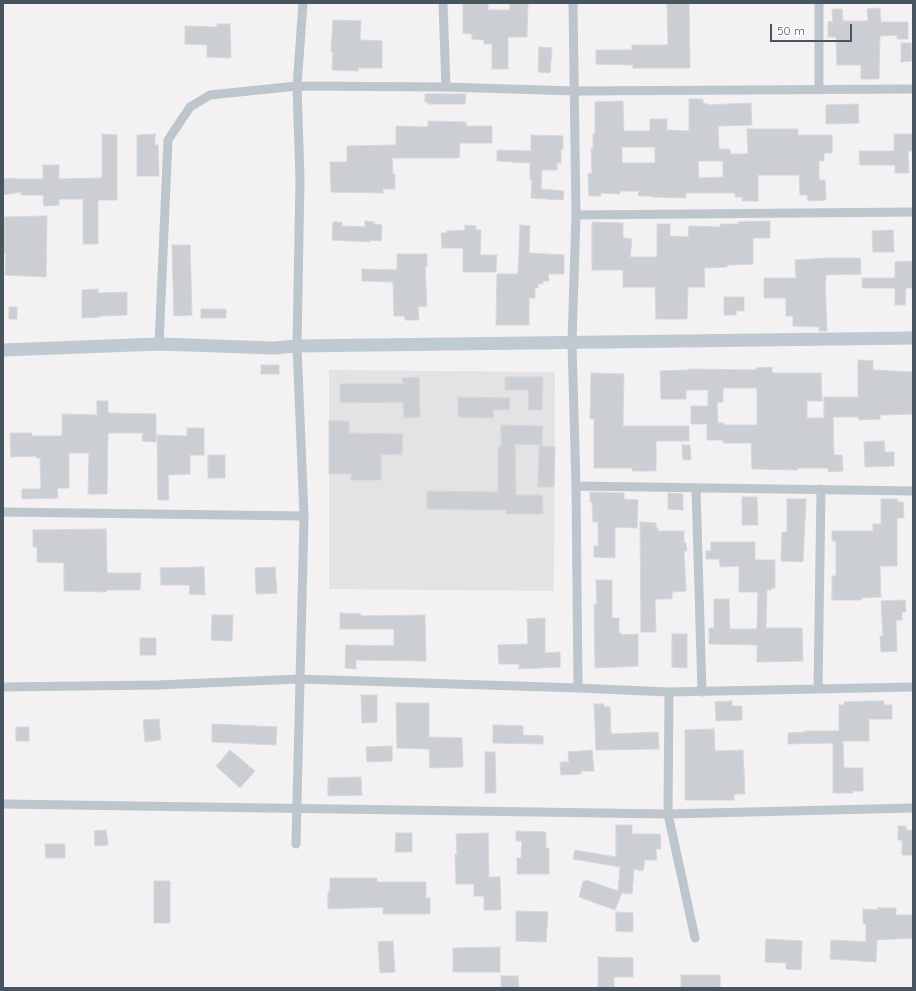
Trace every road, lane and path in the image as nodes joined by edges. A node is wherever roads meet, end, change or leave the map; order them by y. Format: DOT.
graph roads {
  1 [pos="303,3"];
  2 [pos="443,3"];
  3 [pos="573,3"];
  4 [pos="819,3"];
  5 [pos="297,86"];
  6 [pos="446,87"];
  7 [pos="913,89"];
  8 [pos="819,90"];
  9 [pos="574,91"];
  10 [pos="913,212"];
  11 [pos="576,215"];
  12 [pos="913,338"];
  13 [pos="572,343"];
  14 [pos="159,344"];
  15 [pos="297,346"];
  16 [pos="3,350"];
  17 [pos="576,486"];
  18 [pos="696,488"];
  19 [pos="821,489"];
  20 [pos="913,491"];
  21 [pos="3,512"];
  22 [pos="304,516"];
  23 [pos="299,678"];
  24 [pos="3,687"];
  25 [pos="913,687"];
  26 [pos="578,688"];
  27 [pos="818,689"];
  28 [pos="669,692"];
  29 [pos="702,692"];
  30 [pos="3,804"];
  31 [pos="296,808"];
  32 [pos="913,808"];
  33 [pos="668,814"];
  34 [pos="296,844"];
  35 [pos="695,938"];
  1 -- 5 [label="street"];
  2 -- 6 [label="street"];
  3 -- 9 [label="street"];
  4 -- 8 [label="street"];
  5 -- 6 [label="street"];
  5 -- 14 [label="street"];
  5 -- 15 [label="street"];
  6 -- 9 [label="street"];
  7 -- 8 [label="street"];
  8 -- 9 [label="street"];
  9 -- 11 [label="street"];
  10 -- 11 [label="street"];
  11 -- 13 [label="street"];
  12 -- 13 [label="street"];
  13 -- 15 [label="street"];
  13 -- 17 [label="street"];
  14 -- 15 [label="street"];
  14 -- 16 [label="street"];
  15 -- 22 [label="street"];
  17 -- 18 [label="street"];
  17 -- 26 [label="street"];
  18 -- 19 [label="street"];
  18 -- 29 [label="street"];
  19 -- 20 [label="street"];
  19 -- 27 [label="street"];
  21 -- 22 [label="street"];
  22 -- 23 [label="street"];
  23 -- 24 [label="street"];
  23 -- 26 [label="street"];
  23 -- 31 [label="street"];
  25 -- 27 [label="street"];
  26 -- 28 [label="street"];
  27 -- 29 [label="street"];
  28 -- 29 [label="street"];
  28 -- 33 [label="street"];
  30 -- 31 [label="street"];
  31 -- 33 [label="street"];
  31 -- 34 [label="street"];
  32 -- 33 [label="street"];
  33 -- 35 [label="street"];
}
